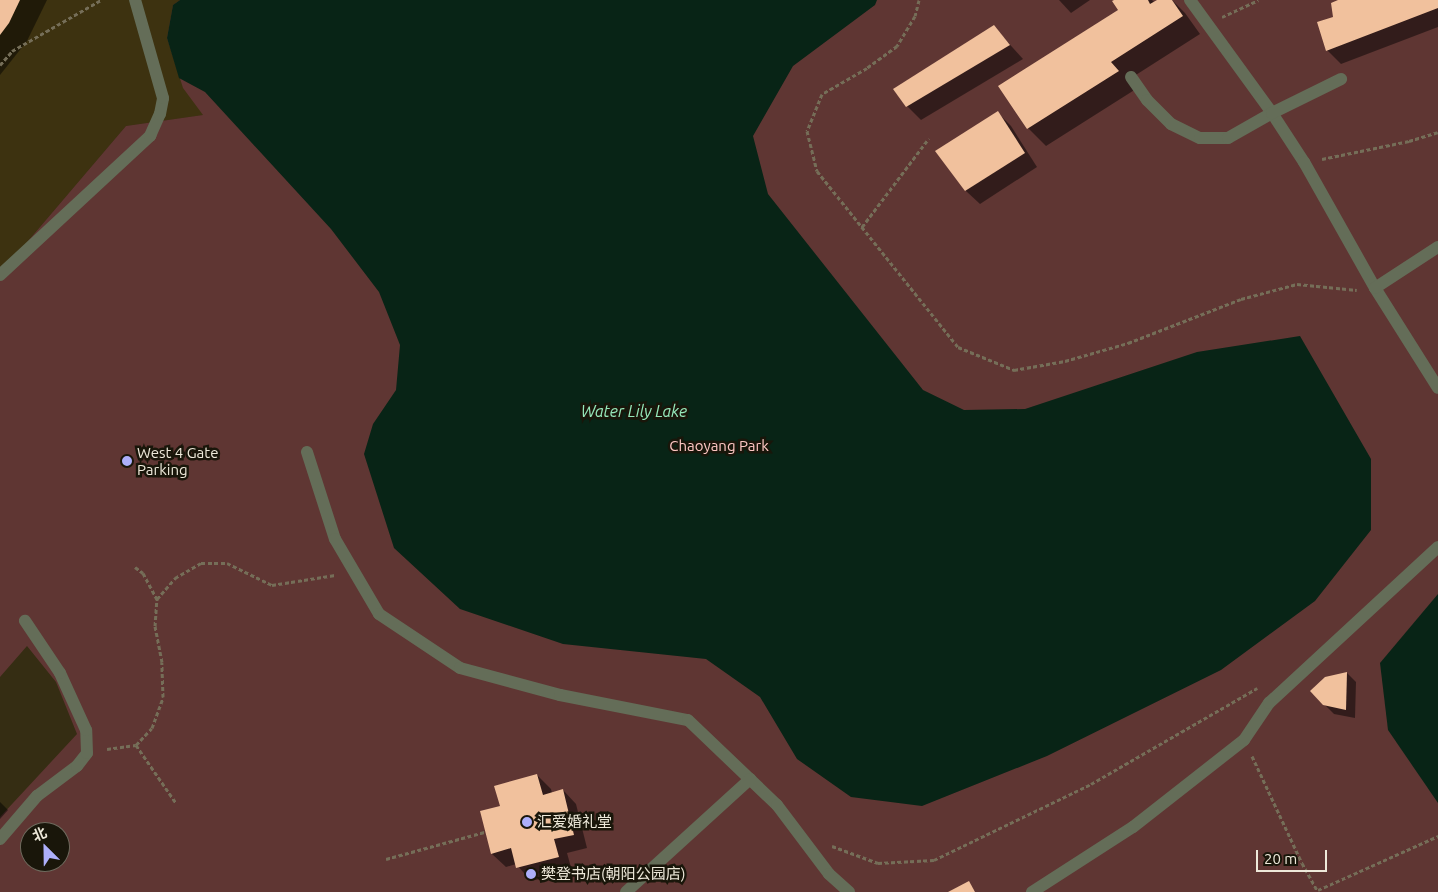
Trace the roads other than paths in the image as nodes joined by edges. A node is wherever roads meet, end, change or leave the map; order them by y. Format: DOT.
graph roads {
  1 [pos="135,0"];
  2 [pos="1190,0"];
  3 [pos="1132,77"];
  4 [pos="1341,79"];
  5 [pos="1272,113"];
  6 [pos="1438,247"];
  7 [pos="0,275"];
  8 [pos="1375,288"];
  9 [pos="1438,388"];
  10 [pos="307,452"];
  11 [pos="1438,547"];
  12 [pos="25,621"];
  13 [pos="750,778"];
  14 [pos="0,839"];
  15 [pos="626,892"];
  16 [pos="849,892"];
  17 [pos="1032,892"];
  1 -- 7 [label="lane"];
  2 -- 5 [label="lane"];
  3 -- 5 [label="lane"];
  4 -- 5 [label="lane"];
  5 -- 8 [label="lane"];
  6 -- 8 [label="lane"];
  8 -- 9 [label="lane"];
  10 -- 13 [label="lane"];
  11 -- 17 [label="lane"];
  12 -- 14 [label="lane"];
  13 -- 15 [label="lane"];
  13 -- 16 [label="lane"];
}
